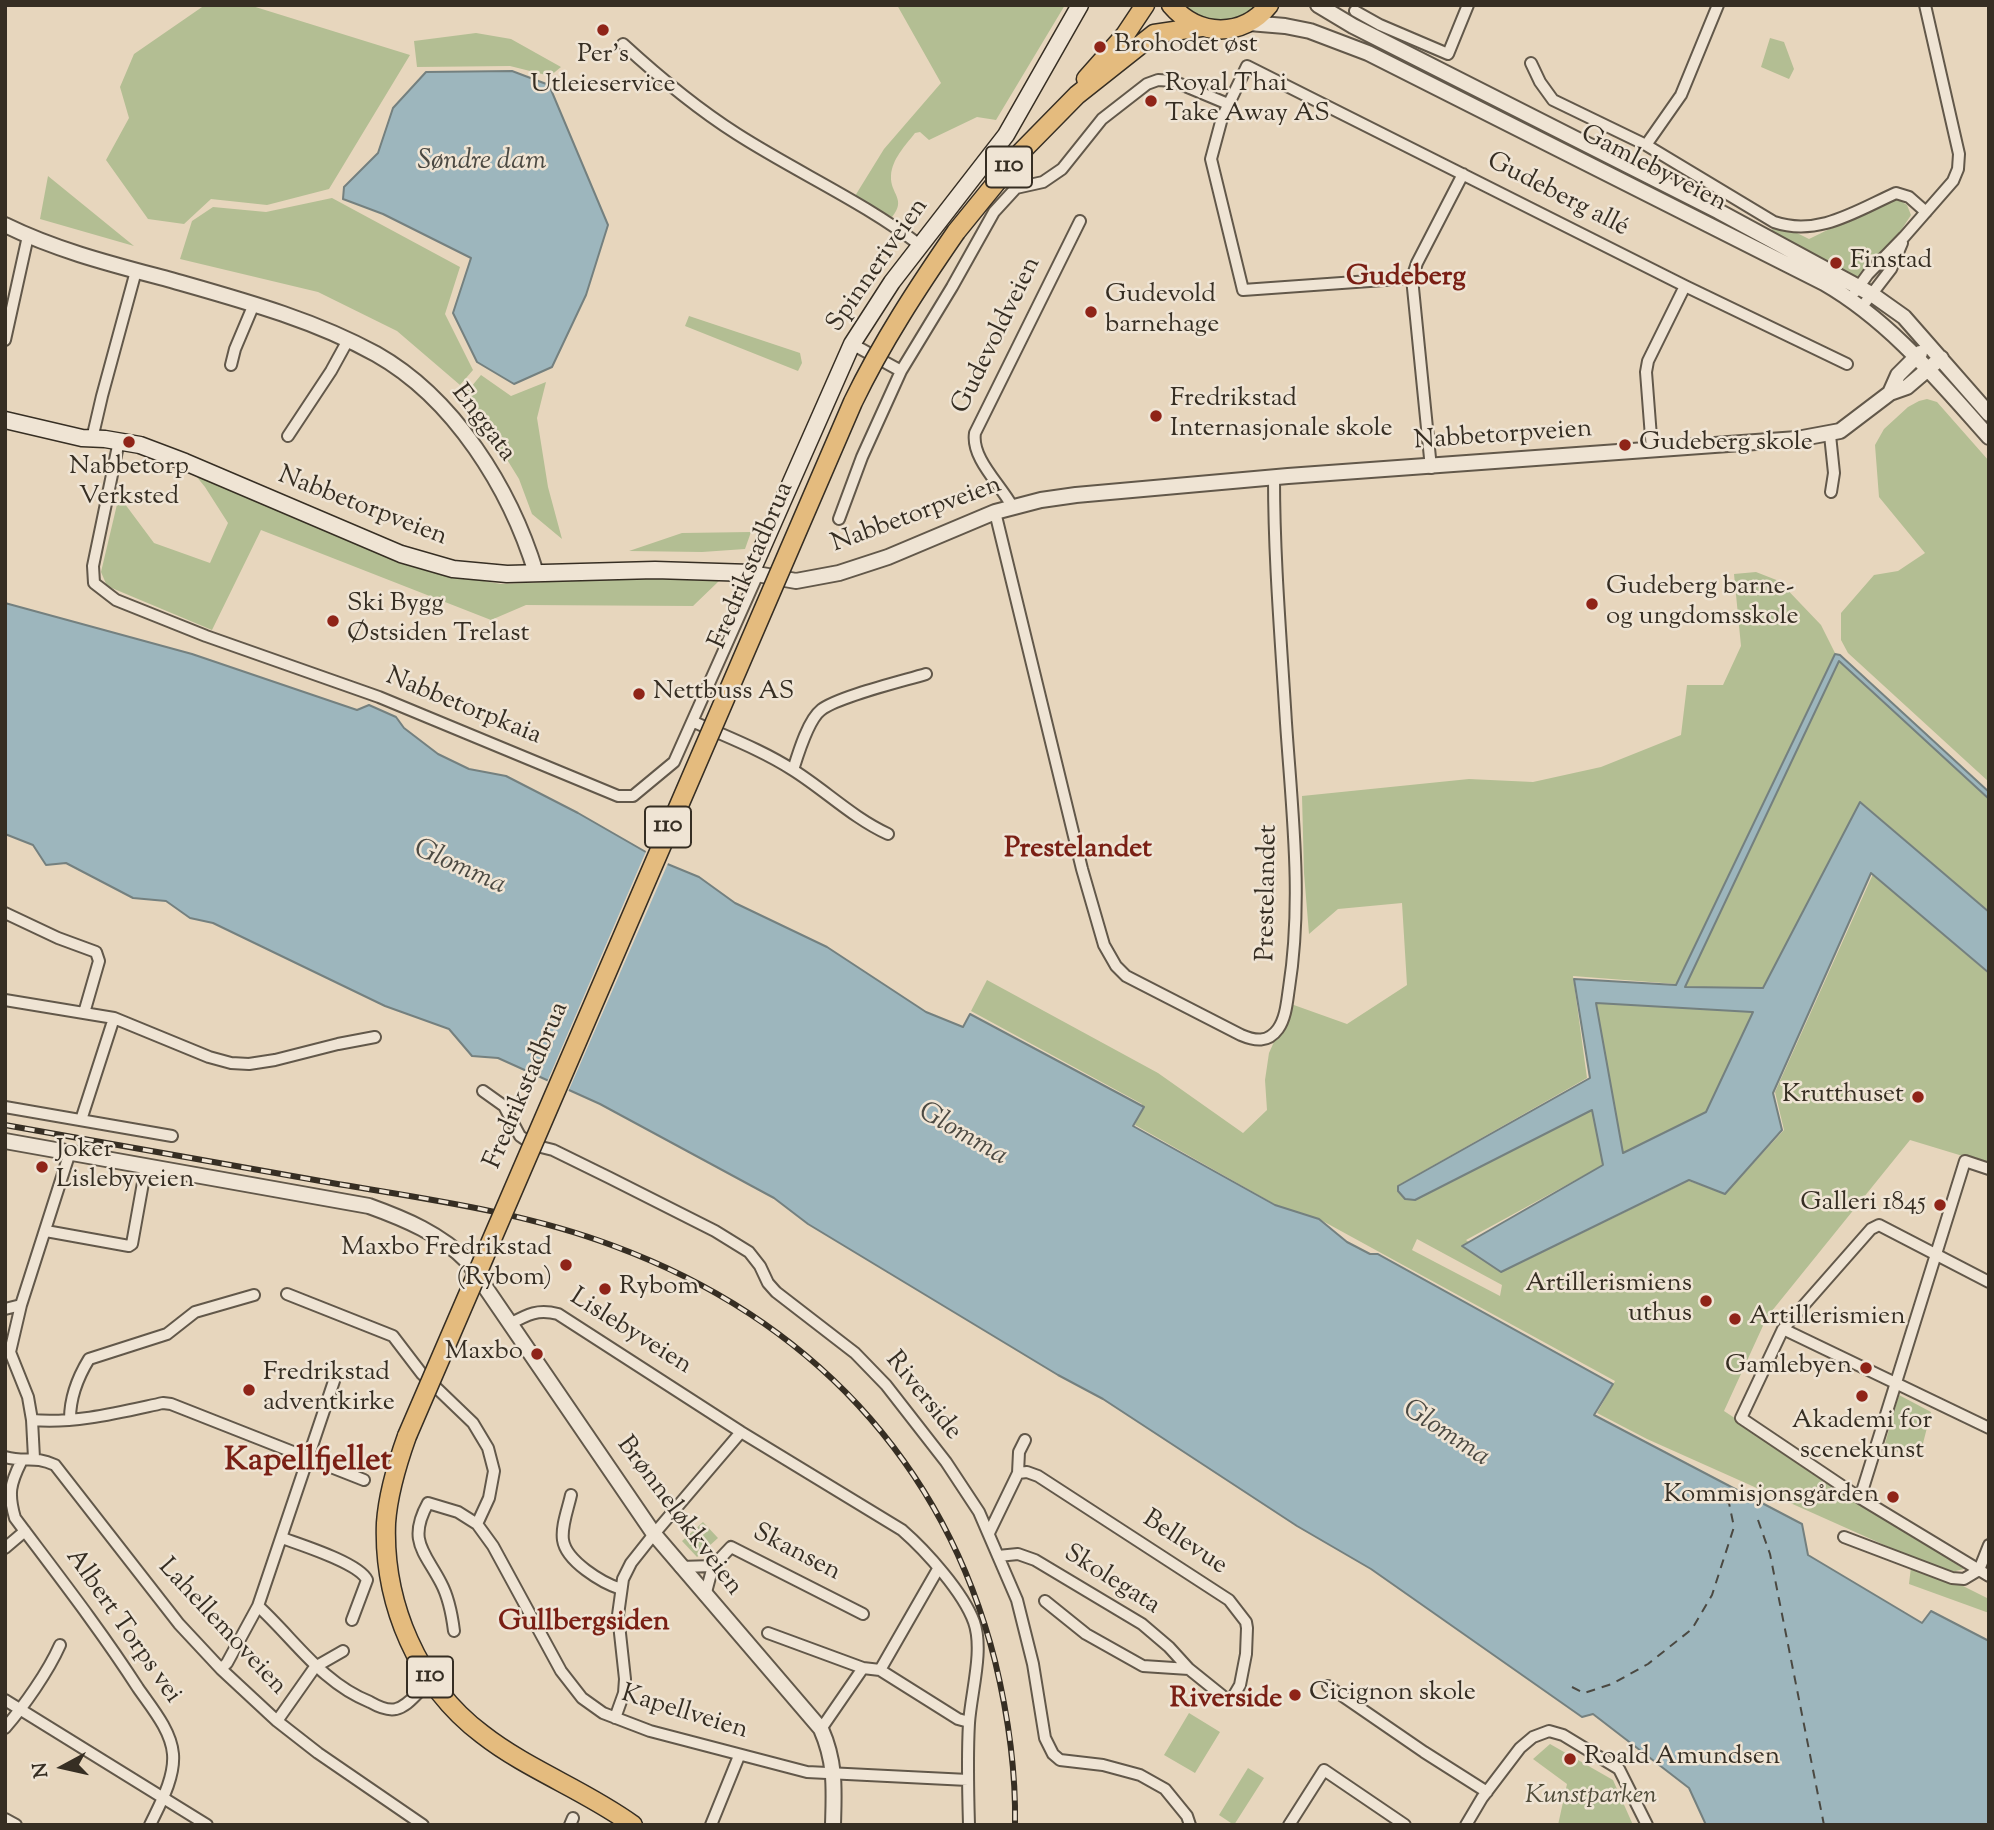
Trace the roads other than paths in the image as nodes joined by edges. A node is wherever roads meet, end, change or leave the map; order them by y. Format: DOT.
graph roads {
  1 [pos="1080,5"];
  2 [pos="1145,5"];
  3 [pos="1171,5"];
  4 [pos="1269,5"];
  5 [pos="1318,5"];
  6 [pos="1468,5"];
  7 [pos="1718,5"];
  8 [pos="1925,5"];
  9 [pos="1355,11"];
  10 [pos="1249,23"];
  11 [pos="1201,27"];
  12 [pos="623,44"];
  13 [pos="1531,63"];
  14 [pos="1072,100"];
  15 [pos="1228,104"];
  16 [pos="1646,145"];
  17 [pos="1463,174"];
  18 [pos="1926,212"];
  19 [pos="1080,221"];
  20 [pos="5,225"];
  21 [pos="28,236"];
  22 [pos="1904,237"];
  23 [pos="921,246"];
  24 [pos="136,271"];
  25 [pos="1412,278"];
  26 [pos="1685,286"];
  27 [pos="1859,287"];
  28 [pos="1873,295"];
  29 [pos="1849,299"];
  30 [pos="254,304"];
  31 [pos="1861,308"];
  32 [pos="5,340"];
  33 [pos="348,340"];
  34 [pos="852,344"];
  35 [pos="1929,345"];
  36 [pos="1916,358"];
  37 [pos="1941,358"];
  38 [pos="1847,364"];
  39 [pos="231,365"];
  40 [pos="1929,369"];
  41 [pos="901,371"];
  42 [pos="1890,393"];
  43 [pos="1989,414"];
  44 [pos="5,420"];
  45 [pos="1830,435"];
  46 [pos="288,436"];
  47 [pos="1989,437"];
  48 [pos="92,439"];
  49 [pos="120,441"];
  50 [pos="1653,450"];
  51 [pos="1431,468"];
  52 [pos="1273,478"];
  53 [pos="1831,492"];
  54 [pos="1012,506"];
  55 [pos="995,512"];
  56 [pos="839,519"];
  57 [pos="536,573"];
  58 [pos="755,574"];
  59 [pos="926,674"];
  60 [pos="694,722"];
  61 [pos="793,770"];
  62 [pos="888,834"];
  63 [pos="5,913"];
  64 [pos="5,1000"];
  65 [pos="84,1013"];
  66 [pos="114,1018"];
  67 [pos="375,1037"];
  68 [pos="483,1091"];
  69 [pos="5,1107"];
  70 [pos="80,1120"];
  71 [pos="172,1136"];
  72 [pos="5,1141"];
  73 [pos="70,1152"];
  74 [pos="146,1166"];
  75 [pos="1989,1169"];
  76 [pos="46,1231"];
  77 [pos="1935,1255"];
  78 [pos="1989,1282"];
  79 [pos="287,1294"];
  80 [pos="254,1295"];
  81 [pos="21,1305"];
  82 [pos="5,1309"];
  83 [pos="510,1324"];
  84 [pos="1783,1329"];
  85 [pos="334,1381"];
  86 [pos="1895,1383"];
  87 [pos="70,1419"];
  88 [pos="32,1420"];
  89 [pos="1989,1428"];
  90 [pos="741,1432"];
  91 [pos="1025,1440"];
  92 [pos="5,1457"];
  93 [pos="34,1458"];
  94 [pos="309,1460"];
  95 [pos="21,1462"];
  96 [pos="1018,1473"];
  97 [pos="364,1480"];
  98 [pos="571,1495"];
  99 [pos="1860,1498"];
  100 [pos="477,1524"];
  101 [pos="25,1531"];
  102 [pos="989,1533"];
  103 [pos="654,1534"];
  104 [pos="1844,1537"];
  105 [pos="282,1538"];
  106 [pos="1989,1545"];
  107 [pos="5,1548"];
  108 [pos="998,1556"];
  109 [pos="713,1566"];
  110 [pos="680,1567"];
  111 [pos="938,1569"];
  112 [pos="1984,1573"];
  113 [pos="621,1589"];
  114 [pos="705,1596"];
  115 [pos="1045,1601"];
  116 [pos="258,1606"];
  117 [pos="863,1614"];
  118 [pos="352,1620"];
  119 [pos="454,1631"];
  120 [pos="768,1633"];
  121 [pos="60,1645"];
  122 [pos="343,1651"];
  123 [pos="315,1667"];
  124 [pos="863,1668"];
  125 [pos="221,1669"];
  126 [pos="1189,1669"];
  127 [pos="880,1670"];
  128 [pos="1328,1686"];
  129 [pos="418,1693"];
  130 [pos="5,1700"];
  131 [pos="1230,1702"];
  132 [pos="22,1709"];
  133 [pos="615,1718"];
  134 [pos="277,1721"];
  135 [pos="969,1722"];
  136 [pos="5,1728"];
  137 [pos="821,1729"];
  138 [pos="739,1756"];
  139 [pos="834,1775"];
  140 [pos="968,1780"];
  141 [pos="1487,1791"];
  142 [pos="163,1798"];
  143 [pos="5,1819"];
  144 [pos="16,1825"];
  145 [pos="150,1825"];
  146 [pos="207,1825"];
  147 [pos="423,1825"];
  148 [pos="632,1825"];
  149 [pos="711,1825"];
  150 [pos="833,1825"];
  151 [pos="969,1825"];
  152 [pos="1190,1825"];
  153 [pos="1289,1825"];
  154 [pos="1405,1825"];
  155 [pos="1466,1825"];
  156 [pos="1647,1825"];
  1 -- 23 [label="main road, Spinneriveien"];
  2 -- 14 [label="highway, 110"];
  3 -- 11 [label="highway"];
  4 -- 10 [label="highway"];
  5 -- 27 [label="street, Gamlebyveien"];
  6 -- 9 [label="street"];
  7 -- 16 [label="street"];
  8 -- 18 [label="street"];
  10 -- 11 [label="highway, 110"];
  10 -- 29 [label="street, Gamlebyveien"];
  11 -- 14 [label="highway, 110"];
  12 -- 23 [label="street"];
  13 -- 16 [label="street"];
  14 -- 148 [label="highway, Fredrikstadbrua / 110, bridge"];
  15 -- 17 [label="street, Gudeberg allé"];
  15 -- 25 [label="street"];
  15 -- 41 [label="street"];
  16 -- 18 [label="street"];
  17 -- 25 [label="street"];
  17 -- 26 [label="street, Gudeberg allé"];
  18 -- 22 [label="street"];
  19 -- 54 [label="street, Gudevoldveien"];
  20 -- 21 [label="street, Enggata"];
  21 -- 24 [label="street, Enggata"];
  21 -- 32 [label="street"];
  22 -- 27 [label="street"];
  22 -- 28 [label="street"];
  23 -- 34 [label="main road, Spinneriveien"];
  24 -- 30 [label="street, Enggata"];
  24 -- 48 [label="street"];
  25 -- 51 [label="street"];
  26 -- 38 [label="street, Gudeberg allé"];
  26 -- 50 [label="street"];
  27 -- 28 [label="street, Gamlebyveien"];
  27 -- 29 [label="street"];
  28 -- 31 [label="street"];
  28 -- 35 [label="street, Gamlebyveien"];
  29 -- 31 [label="street, Gamlebyveien"];
  30 -- 33 [label="street, Enggata"];
  30 -- 39 [label="street"];
  31 -- 36 [label="street, Gamlebyveien"];
  33 -- 46 [label="street"];
  33 -- 57 [label="street, Enggata"];
  34 -- 41 [label="street"];
  34 -- 58 [label="main road, Spinneriveien"];
  35 -- 36 [label="street, Nabbetorpveien"];
  35 -- 37 [label="street, Gamlebyveien"];
  36 -- 40 [label="street, Gamlebyveien"];
  36 -- 42 [label="street, Nabbetorpveien"];
  37 -- 40 [label="street, Nabbetorpveien"];
  37 -- 43 [label="street, Gamlebyveien"];
  40 -- 42 [label="street, Nabbetorpveien"];
  40 -- 47 [label="street, Gamlebyveien"];
  41 -- 56 [label="street"];
  42 -- 45 [label="street, Nabbetorpveien"];
  44 -- 48 [label="main road, Nabbetorpveien"];
  45 -- 50 [label="street, Nabbetorpveien"];
  45 -- 53 [label="street"];
  48 -- 49 [label="main road, Nabbetorpveien"];
  49 -- 57 [label="main road, Nabbetorpveien"];
  49 -- 60 [label="street, Nabbetorpkaia"];
  50 -- 51 [label="street, Nabbetorpveien"];
  51 -- 52 [label="street, Nabbetorpveien"];
  52 -- 54 [label="street, Nabbetorpveien"];
  52 -- 55 [label="street, Prestelandet"];
  54 -- 55 [label="street, Nabbetorpveien"];
  55 -- 58 [label="street, Nabbetorpveien"];
  57 -- 58 [label="main road, Nabbetorpveien"];
  58 -- 60 [label="street, Nabbetorpkaia"];
  59 -- 61 [label="street"];
  60 -- 61 [label="street"];
  61 -- 62 [label="street"];
  63 -- 65 [label="street"];
  64 -- 65 [label="street"];
  65 -- 66 [label="street"];
  66 -- 67 [label="street"];
  66 -- 70 [label="street"];
  68 -- 102 [label="street, Riverside"];
  69 -- 70 [label="street"];
  70 -- 71 [label="street"];
  72 -- 73 [label="street"];
  73 -- 74 [label="street"];
  73 -- 76 [label="street"];
  74 -- 76 [label="street"];
  74 -- 83 [label="street"];
  75 -- 77 [label="street"];
  76 -- 81 [label="street"];
  77 -- 78 [label="street"];
  77 -- 84 [label="street"];
  77 -- 86 [label="street"];
  79 -- 100 [label="street"];
  80 -- 87 [label="street"];
  81 -- 82 [label="street"];
  81 -- 88 [label="street"];
  83 -- 90 [label="street, Lislebyveien"];
  83 -- 103 [label="street, Brønneløkkveien"];
  84 -- 86 [label="street"];
  84 -- 99 [label="street"];
  85 -- 94 [label="street"];
  86 -- 89 [label="street"];
  86 -- 99 [label="street"];
  87 -- 88 [label="street"];
  87 -- 94 [label="street"];
  88 -- 93 [label="street"];
  90 -- 103 [label="street"];
  90 -- 111 [label="street, Lislebyveien"];
  91 -- 96 [label="street"];
  92 -- 95 [label="street"];
  93 -- 95 [label="street"];
  93 -- 125 [label="street, Lahellemoveien"];
  94 -- 97 [label="street"];
  94 -- 105 [label="street"];
  95 -- 101 [label="street, Albert Torps vei"];
  96 -- 102 [label="street"];
  96 -- 131 [label="street, Bellevue"];
  98 -- 113 [label="street"];
  99 -- 112 [label="street"];
  100 -- 119 [label="street, Kapellveien"];
  100 -- 133 [label="street, Kapellveien"];
  101 -- 107 [label="street"];
  101 -- 142 [label="street, Albert Torps vei"];
  102 -- 108 [label="street, Riverside"];
  103 -- 110 [label="street, Brønneløkkveien"];
  103 -- 113 [label="street"];
  104 -- 112 [label="street"];
  105 -- 116 [label="street"];
  105 -- 118 [label="street"];
  106 -- 112 [label="street"];
  108 -- 126 [label="street, Skolegata"];
  108 -- 152 [label="street, Riverside"];
  109 -- 110 [label="street, Skansen"];
  109 -- 114 [label="street, Skansen"];
  109 -- 117 [label="street, Skansen"];
  110 -- 114 [label="street, Brønneløkkveien"];
  111 -- 127 [label="street"];
  111 -- 135 [label="street, Lislebyveien"];
  113 -- 133 [label="street"];
  114 -- 137 [label="street, Brønneløkkveien"];
  115 -- 126 [label="street, Skolegata"];
  116 -- 123 [label="street"];
  116 -- 125 [label="street"];
  120 -- 124 [label="street"];
  121 -- 132 [label="street"];
  122 -- 123 [label="street"];
  123 -- 129 [label="street"];
  123 -- 134 [label="street"];
  124 -- 127 [label="street"];
  124 -- 137 [label="street"];
  125 -- 134 [label="street, Lahellemoveien"];
  126 -- 131 [label="street, Skolegata"];
  127 -- 135 [label="street"];
  128 -- 141 [label="street"];
  130 -- 132 [label="street"];
  132 -- 136 [label="street"];
  132 -- 142 [label="street"];
  133 -- 138 [label="street, Kapellveien"];
  134 -- 147 [label="street, Lahellemoveien"];
  135 -- 140 [label="street, Lislebyveien"];
  137 -- 139 [label="street, Brønneløkkveien"];
  138 -- 139 [label="street, Kapellveien"];
  138 -- 149 [label="street"];
  139 -- 140 [label="street, Kapellveien"];
  139 -- 150 [label="street, Brønneløkkveien"];
  140 -- 151 [label="street, Lislebyveien"];
  141 -- 155 [label="street"];
  141 -- 156 [label="street"];
  142 -- 145 [label="street, Albert Torps vei"];
  142 -- 146 [label="street"];
  143 -- 144 [label="street"];
  153 -- 154 [label="street"];
}
